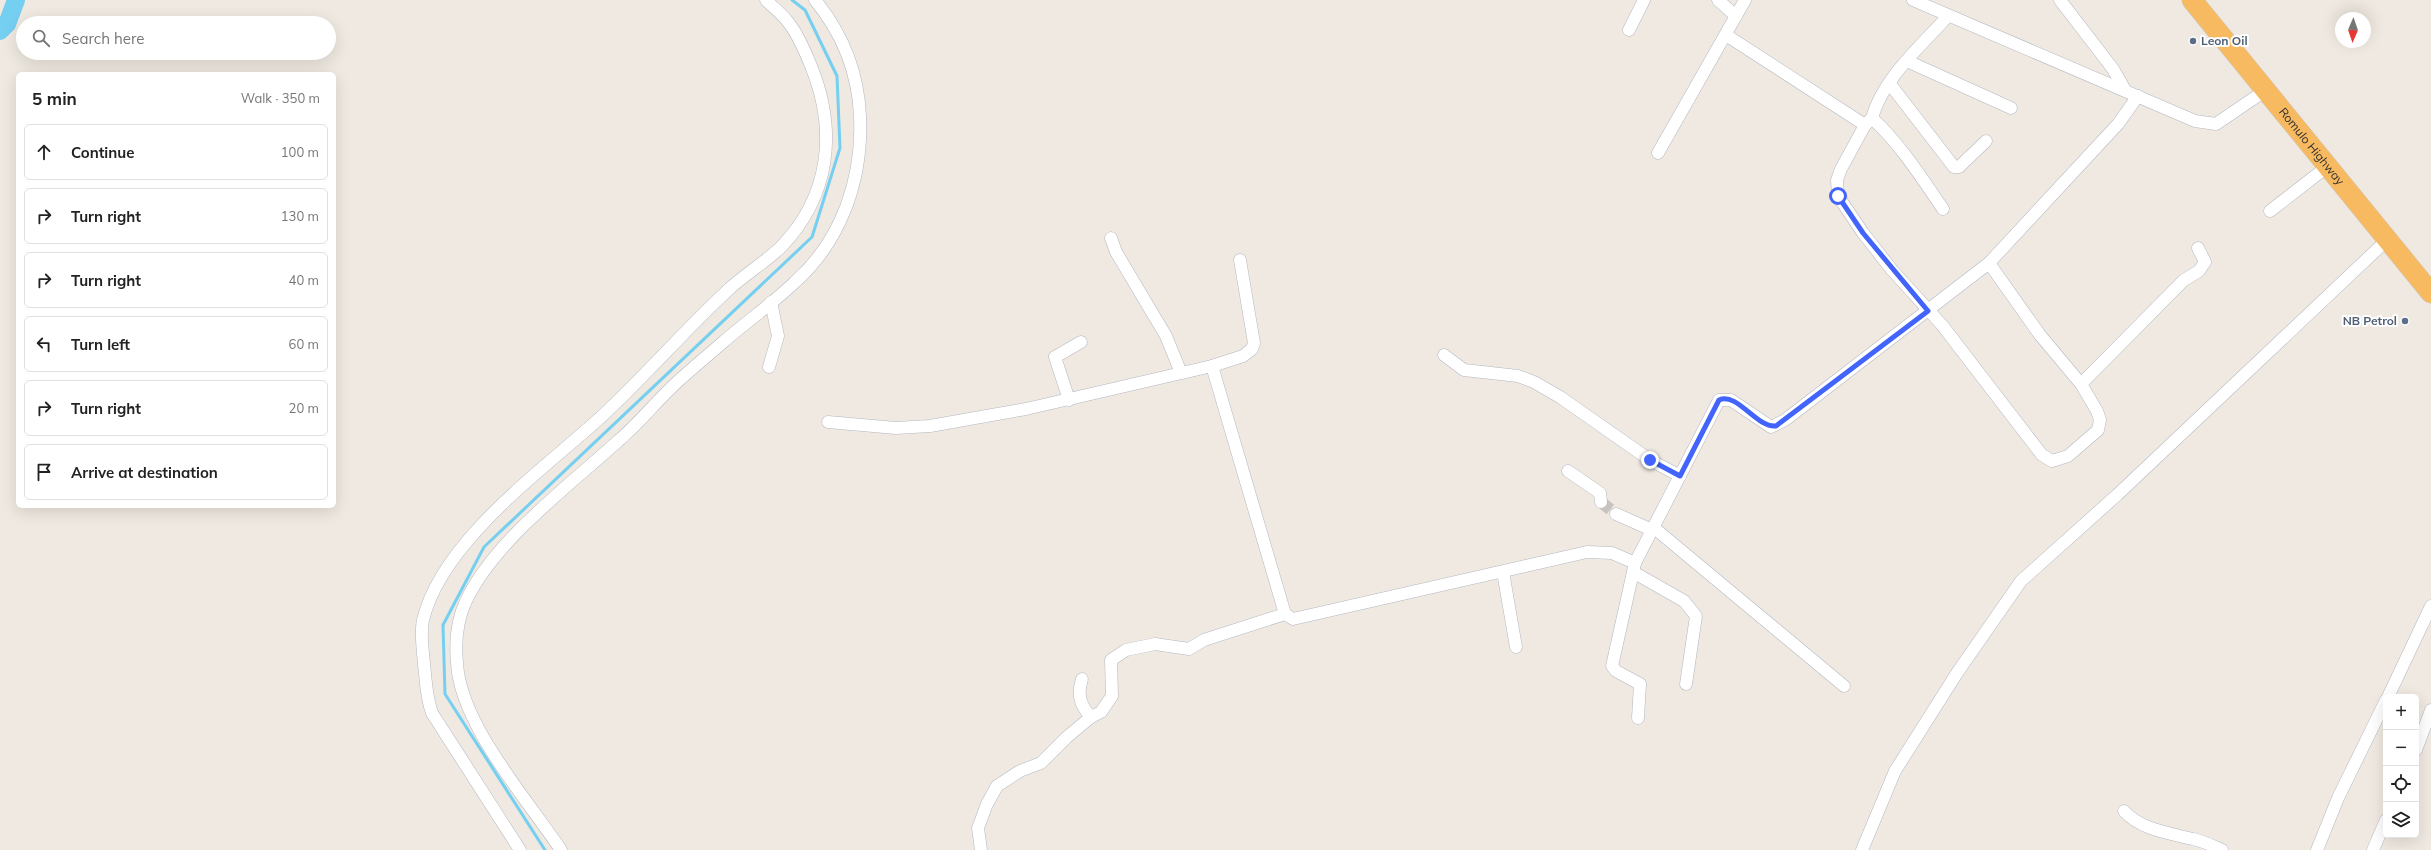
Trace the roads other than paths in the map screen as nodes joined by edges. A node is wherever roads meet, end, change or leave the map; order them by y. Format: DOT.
graph roads {
  1 [pos="766,0"];
  2 [pos="815,0"];
  3 [pos="1644,0"];
  4 [pos="1718,0"];
  5 [pos="1746,0"];
  6 [pos="1913,0"];
  7 [pos="2060,0"];
  8 [pos="2192,0"];
  9 [pos="1736,16"];
  10 [pos="1948,16"];
  11 [pos="1628,30"];
  12 [pos="1726,35"];
  13 [pos="1907,61"];
  14 [pos="1890,84"];
  15 [pos="2125,90"];
  16 [pos="2266,90"];
  17 [pos="2138,96"];
  18 [pos="2011,108"];
  19 [pos="1868,121"];
  20 [pos="1986,141"];
  21 [pos="1658,153"];
  22 [pos="2328,166"];
  23 [pos="1943,209"];
  24 [pos="2270,211"];
  25 [pos="1111,238"];
  26 [pos="2387,240"];
  27 [pos="2198,248"];
  28 [pos="1240,260"];
  29 [pos="1989,263"];
  30 [pos="2428,283"];
  31 [pos="771,302"];
  32 [pos="1928,311"];
  33 [pos="1081,342"];
  34 [pos="1444,355"];
  35 [pos="1212,366"];
  36 [pos="769,367"];
  37 [pos="1181,373"];
  38 [pos="2081,384"];
  39 [pos="1069,400"];
  40 [pos="828,422"];
  41 [pos="1568,471"];
  42 [pos="1680,476"];
  43 [pos="1601,502"];
  44 [pos="1616,514"];
  45 [pos="1652,528"];
  46 [pos="1634,568"];
  47 [pos="1503,572"];
  48 [pos="2431,606"];
  49 [pos="1285,614"];
  50 [pos="1516,647"];
  51 [pos="1082,679"];
  52 [pos="1686,684"];
  53 [pos="1844,686"];
  54 [pos="2389,694"];
  55 [pos="2383,706"];
  56 [pos="2431,710"];
  57 [pos="1091,717"];
  58 [pos="1638,718"];
  59 [pos="2419,742"];
  60 [pos="2124,811"];
  61 [pos="2383,827"];
  62 [pos="520,850"];
  63 [pos="561,850"];
  64 [pos="981,850"];
  65 [pos="1862,850"];
  66 [pos="2222,850"];
  67 [pos="2317,850"];
  68 [pos="2373,850"];
  1 -- 62 [label="street"];
  2 -- 31 [label="street"];
  3 -- 11 [label="street"];
  4 -- 9 [label="street"];
  5 -- 9 [label="street"];
  6 -- 10 [label="street"];
  7 -- 15 [label="street"];
  8 -- 16 [label="highway, Romulo Highway"];
  9 -- 12 [label="street"];
  10 -- 13 [label="street"];
  10 -- 15 [label="street"];
  12 -- 19 [label="street"];
  12 -- 21 [label="street"];
  13 -- 14 [label="street"];
  13 -- 18 [label="street"];
  14 -- 19 [label="street"];
  14 -- 20 [label="street"];
  15 -- 17 [label="street"];
  16 -- 17 [label="street"];
  16 -- 22 [label="highway, Romulo Highway"];
  17 -- 29 [label="street"];
  19 -- 23 [label="street"];
  19 -- 32 [label="street"];
  22 -- 24 [label="street"];
  22 -- 26 [label="highway, Romulo Highway"];
  25 -- 37 [label="street"];
  26 -- 30 [label="highway, Romulo Highway"];
  26 -- 65 [label="street"];
  27 -- 38 [label="street"];
  28 -- 35 [label="street"];
  29 -- 32 [label="street"];
  29 -- 38 [label="street"];
  31 -- 36 [label="street"];
  31 -- 63 [label="street"];
  32 -- 38 [label="street"];
  32 -- 42 [label="street"];
  33 -- 39 [label="street"];
  34 -- 42 [label="street"];
  35 -- 37 [label="street"];
  35 -- 49 [label="street"];
  37 -- 39 [label="street"];
  39 -- 40 [label="street"];
  41 -- 43 [label="street"];
  42 -- 45 [label="street"];
  44 -- 45 [label="street"];
  45 -- 46 [label="street"];
  45 -- 53 [label="street"];
  46 -- 47 [label="street"];
  46 -- 52 [label="street"];
  46 -- 58 [label="street"];
  47 -- 49 [label="street"];
  47 -- 50 [label="street"];
  48 -- 54 [label="street"];
  49 -- 57 [label="street"];
  51 -- 57 [label="street"];
  55 -- 67 [label="street"];
  56 -- 59 [label="street"];
  57 -- 64 [label="street"];
  60 -- 66 [label="street"];
  61 -- 68 [label="street"];
}
